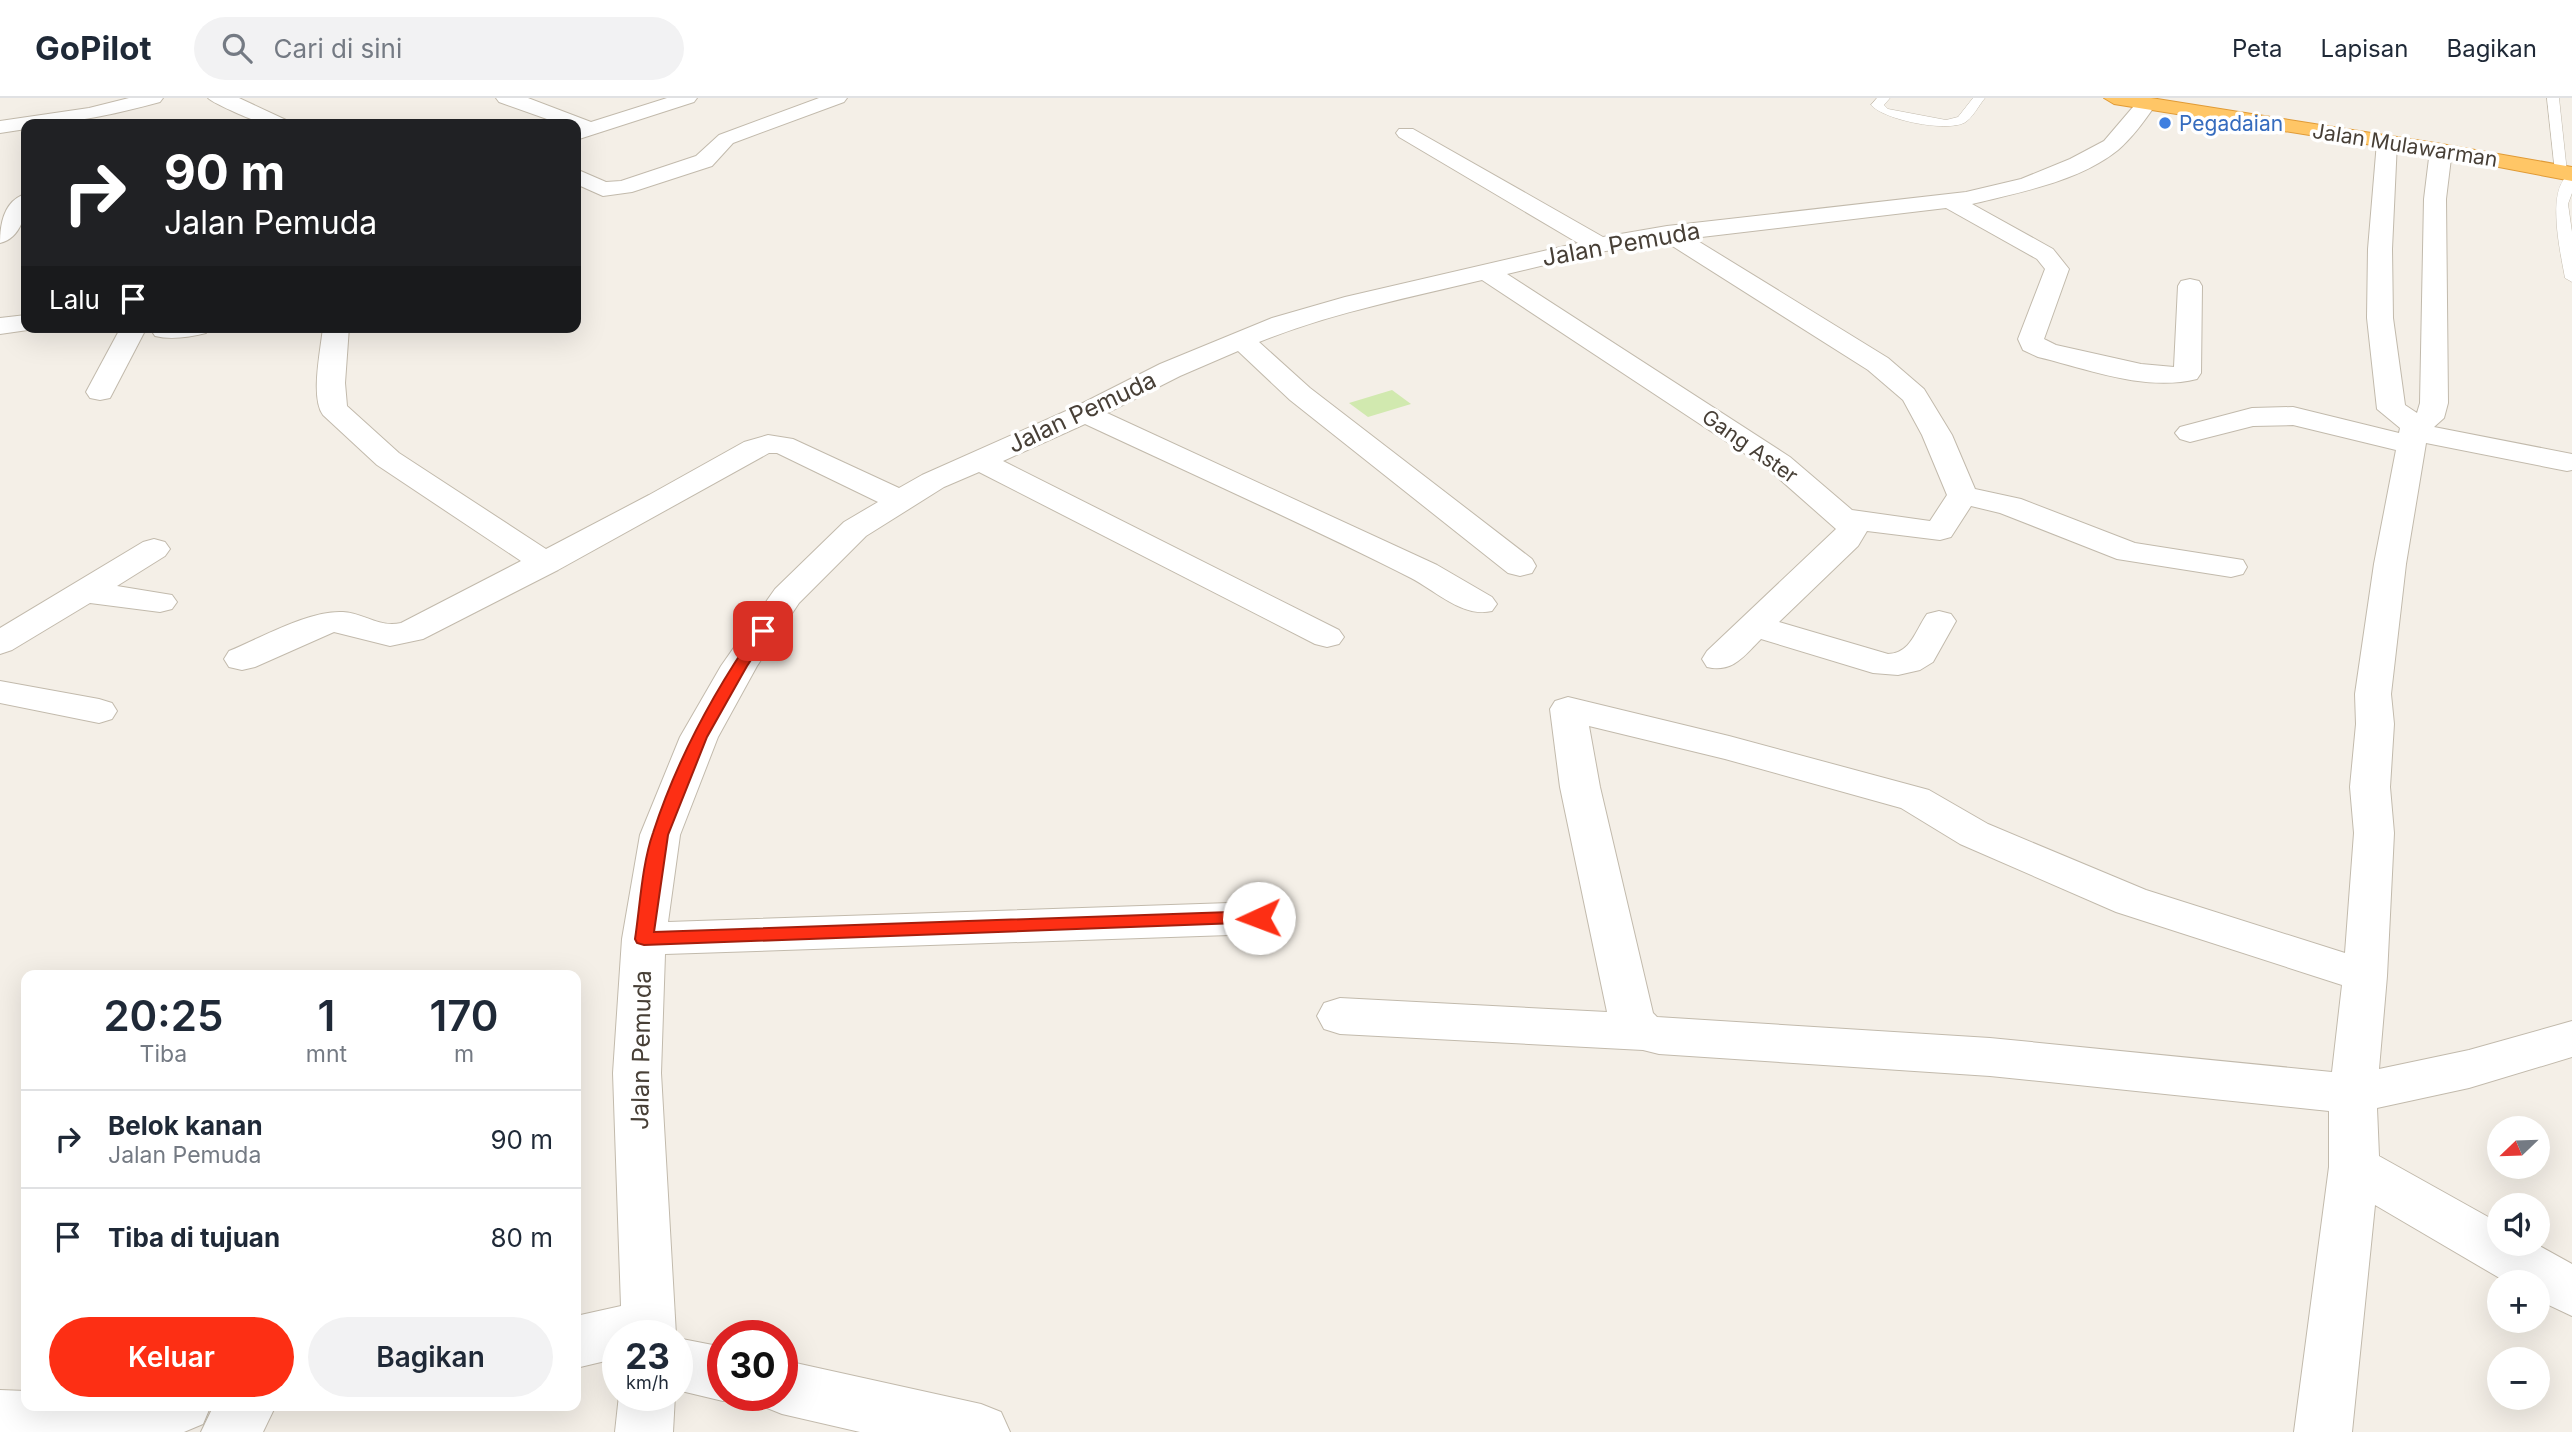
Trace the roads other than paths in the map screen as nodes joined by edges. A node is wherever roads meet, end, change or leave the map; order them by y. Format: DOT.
graph roads {
  1 [pos="153,98"];
  2 [pos="218,98"];
  3 [pos="506,98"];
  4 [pos="687,98"];
  5 [pos="837,98"];
  6 [pos="1884,98"];
  7 [pos="1979,98"];
  8 [pos="2114,98"];
  9 [pos="2553,98"];
  10 [pos="2146,104"];
  11 [pos="55,119"];
  12 [pos="269,119"];
  13 [pos="558,119"];
  14 [pos="21,124"];
  15 [pos="0,127"];
  16 [pos="583,132"];
  17 [pos="1406,133"];
  18 [pos="2387,142"];
  19 [pos="2441,150"];
  20 [pos="2568,174"];
  21 [pos="581,178"];
  22 [pos="603,189"];
  23 [pos="21,194"];
  24 [pos="1950,201"];
  25 [pos="630,207"];
  26 [pos="1667,233"];
  27 [pos="0,236"];
  28 [pos="1599,245"];
  29 [pos="1485,271"];
  30 [pos="2572,278"];
  31 [pos="2190,286"];
  32 [pos="21,324"];
  33 [pos="0,326"];
  34 [pos="131,333"];
  35 [pos="335,333"];
  36 [pos="1241,340"];
  37 [pos="100,392"];
  38 [pos="1085,412"];
  39 [pos="2190,433"];
  40 [pos="2414,434"];
  41 [pos="979,460"];
  42 [pos="2567,462"];
  43 [pos="1962,495"];
  44 [pos="899,500"];
  45 [pos="1846,519"];
  46 [pos="154,549"];
  47 [pos="546,563"];
  48 [pos="1520,566"];
  49 [pos="2231,566"];
  50 [pos="84,592"];
  51 [pos="160,602"];
  52 [pos="1480,604"];
  53 [pos="1939,621"];
  54 [pos="1754,626"];
  55 [pos="1327,637"];
  56 [pos="0,643"];
  57 [pos="242,659"];
  58 [pos="1720,659"];
  59 [pos="0,692"];
  60 [pos="99,711"];
  61 [pos="1259,918"];
  62 [pos="644,939"];
  63 [pos="2365,976"];
  64 [pos="1340,1016"];
  65 [pos="1643,1032"];
  66 [pos="2572,1039"];
  67 [pos="2353,1094"];
  68 [pos="2354,1167"];
  69 [pos="2572,1292"];
  70 [pos="656,1320"];
  71 [pos="581,1342"];
  72 [pos="602,1342"];
  73 [pos="798,1391"];
  74 [pos="141,1411"];
  75 [pos="244,1411"];
  76 [pos="646,1411"];
  77 [pos="0,1418"];
  78 [pos="230,1432"];
  79 [pos="644,1432"];
  80 [pos="981,1432"];
  81 [pos="2323,1432"];
  1 -- 11 [label="street"];
  2 -- 12 [label="street"];
  3 -- 13 [label="street"];
  4 -- 16 [label="street"];
  5 -- 22 [label="street"];
  6 -- 7 [label="lane"];
  8 -- 10 [label="highway, Jalan Mulawarman"];
  9 -- 20 [label="lane"];
  10 -- 18 [label="highway, Jalan Mulawarman"];
  10 -- 24 [label="street, Jalan Pemuda"];
  14 -- 15 [label="street"];
  17 -- 28 [label="street"];
  18 -- 19 [label="highway, Jalan Mulawarman"];
  18 -- 40 [label="street"];
  19 -- 20 [label="highway, Jalan Mulawarman"];
  19 -- 40 [label="street"];
  20 -- 30 [label="lane"];
  21 -- 22 [label="street"];
  22 -- 25 [label="street"];
  23 -- 27 [label="street"];
  24 -- 26 [label="street, Jalan Pemuda"];
  24 -- 31 [label="street"];
  26 -- 28 [label="street, Jalan Pemuda"];
  26 -- 43 [label="street"];
  28 -- 29 [label="street, Jalan Pemuda"];
  29 -- 36 [label="street, Jalan Pemuda"];
  29 -- 45 [label="street, Gang Aster"];
  32 -- 33 [label="street"];
  34 -- 37 [label="street"];
  35 -- 47 [label="street"];
  36 -- 38 [label="street, Jalan Pemuda"];
  36 -- 48 [label="street"];
  38 -- 41 [label="street, Jalan Pemuda"];
  38 -- 52 [label="street"];
  39 -- 40 [label="street"];
  40 -- 42 [label="street"];
  40 -- 63 [label="street"];
  41 -- 44 [label="street, Jalan Pemuda"];
  41 -- 55 [label="street"];
  43 -- 45 [label="street"];
  43 -- 49 [label="street"];
  44 -- 47 [label="street"];
  44 -- 62 [label="street, Jalan Pemuda"];
  45 -- 54 [label="street"];
  46 -- 50 [label="street"];
  47 -- 57 [label="street"];
  50 -- 51 [label="street"];
  50 -- 56 [label="street"];
  53 -- 54 [label="street"];
  54 -- 58 [label="street"];
  59 -- 60 [label="street"];
  61 -- 62 [label="street"];
  62 -- 70 [label="street, Jalan Pemuda"];
  63 -- 65 [label="street"];
  63 -- 67 [label="street"];
  64 -- 65 [label="street"];
  65 -- 67 [label="street"];
  66 -- 67 [label="street"];
  67 -- 68 [label="street"];
  68 -- 69 [label="street"];
  68 -- 81 [label="street"];
  71 -- 72 [label="street"];
  73 -- 80 [label="street"];
  74 -- 77 [label="street"];
  75 -- 78 [label="street"];
  76 -- 79 [label="street"];
}
